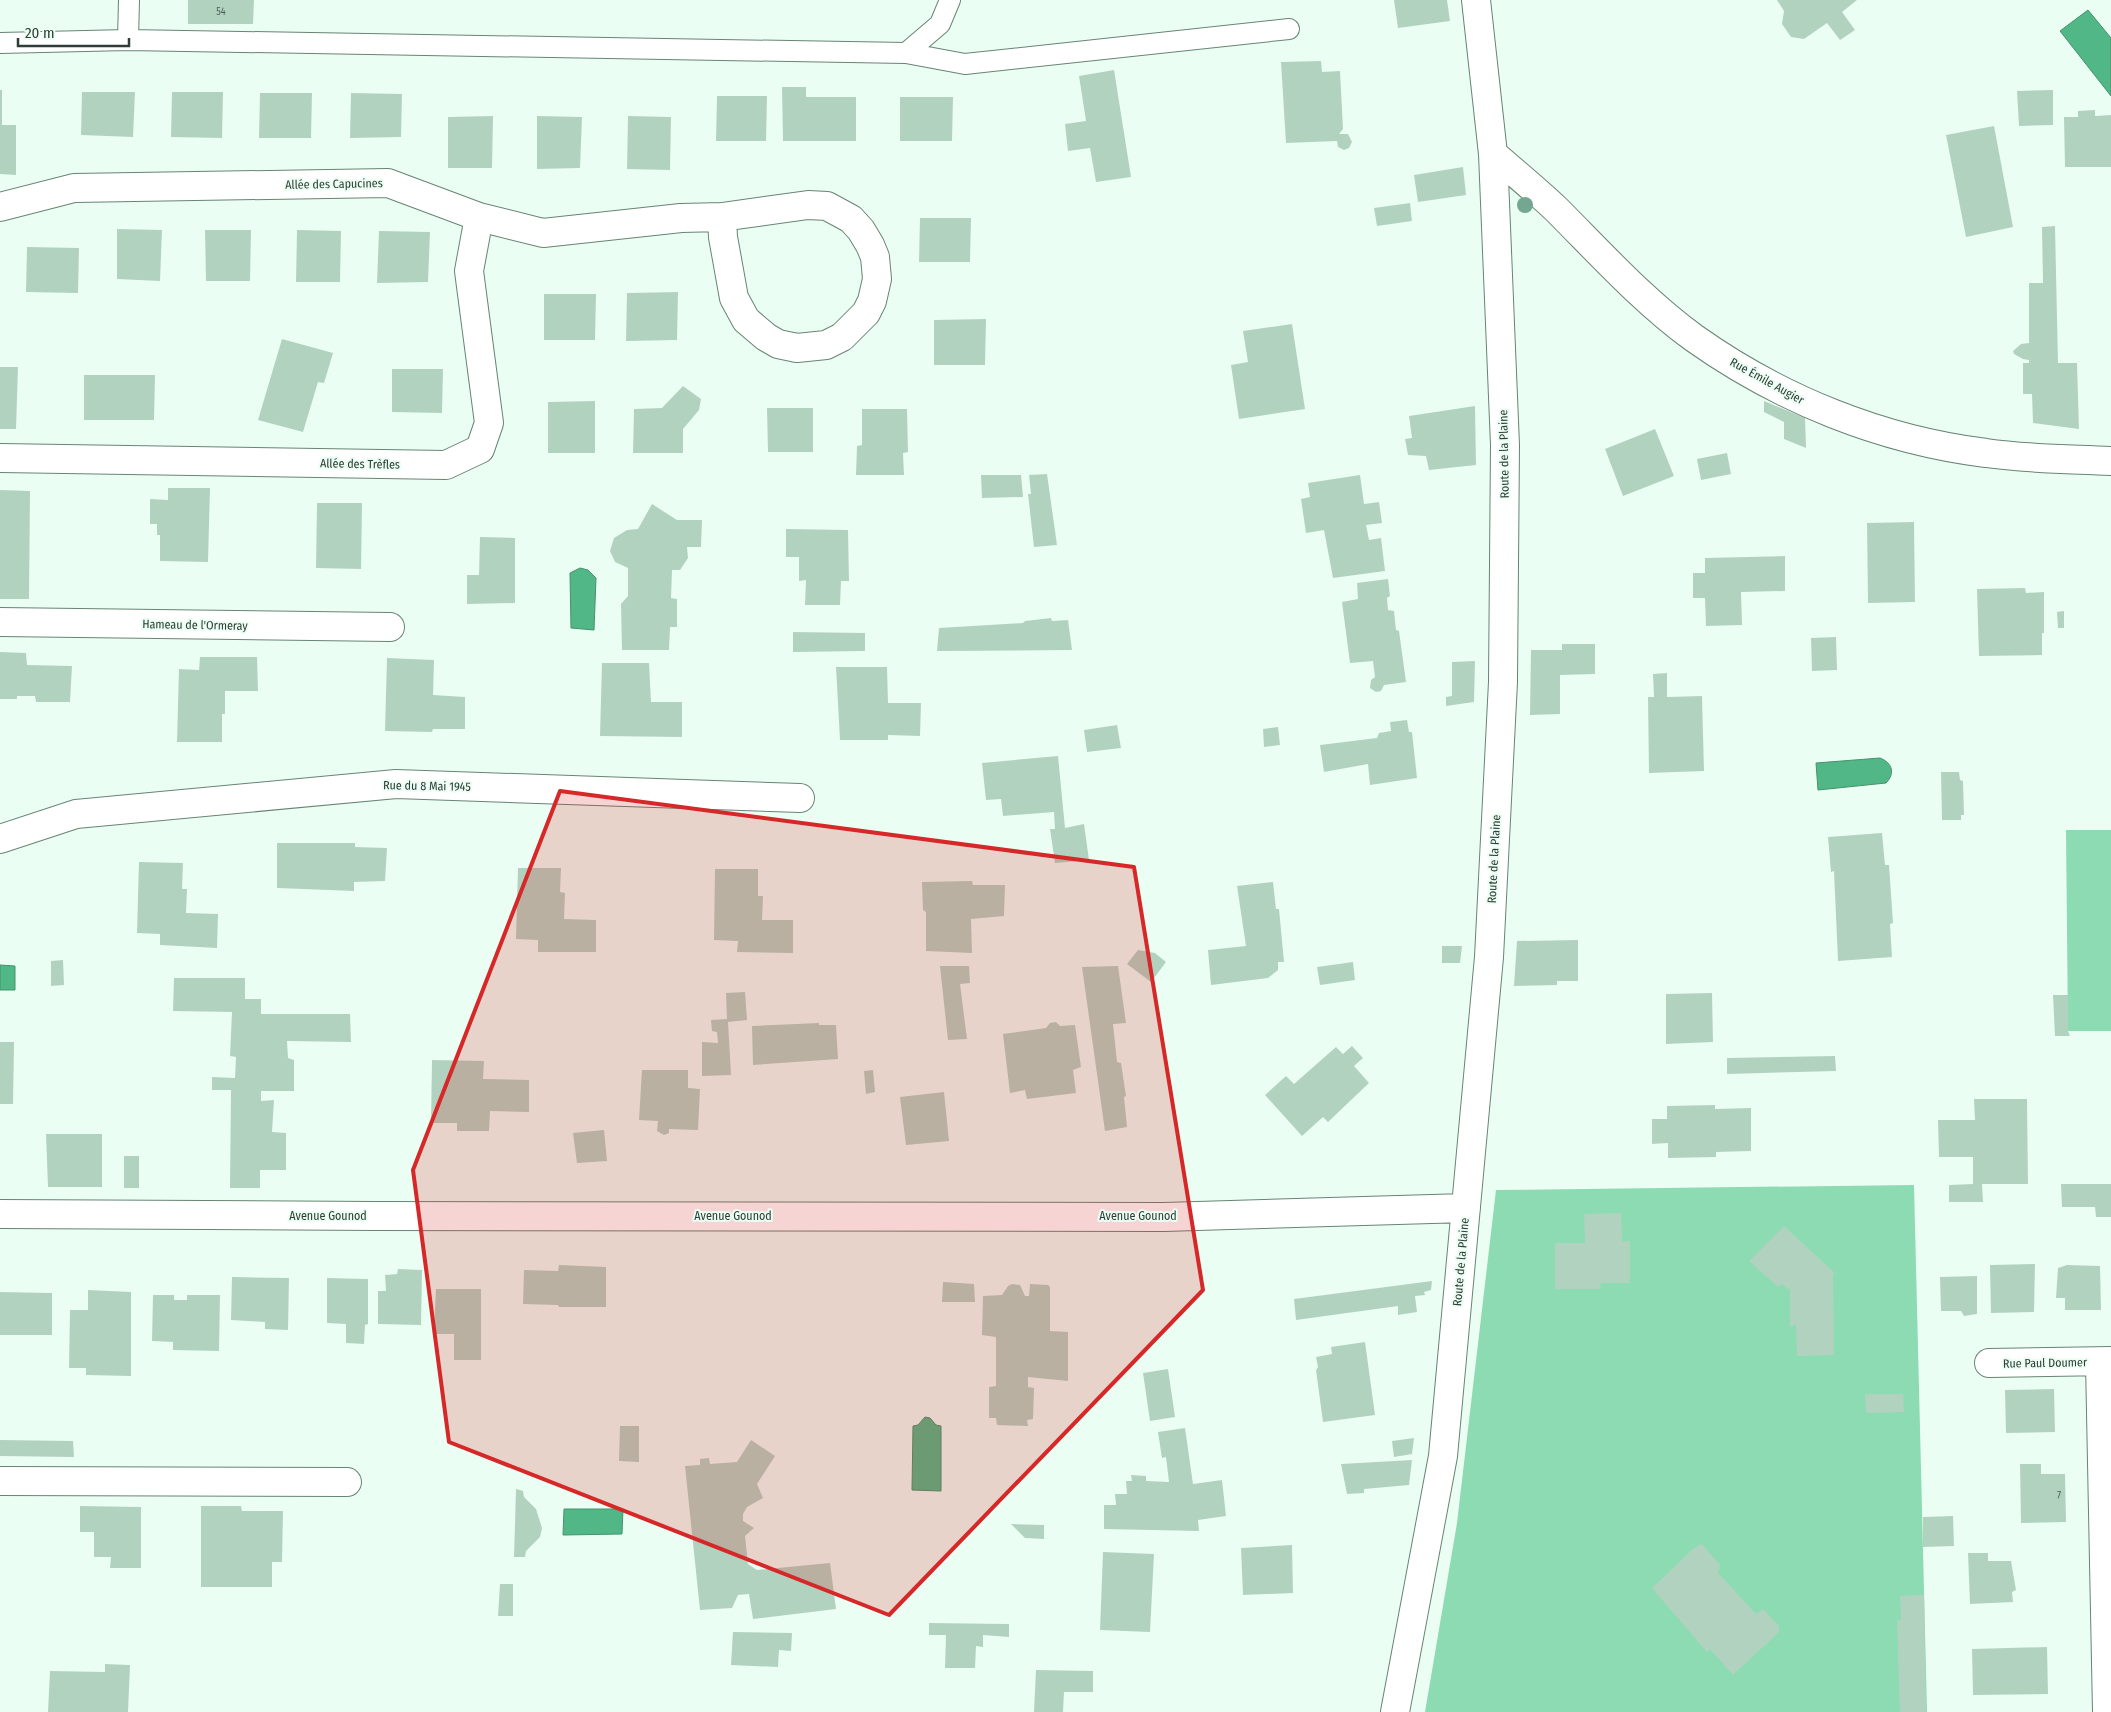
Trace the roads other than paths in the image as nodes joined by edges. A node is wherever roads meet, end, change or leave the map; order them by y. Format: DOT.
graph roads {
  1 [pos="129,0"];
  2 [pos="950,0"];
  3 [pos="1476,0"];
  4 [pos="1289,29"];
  5 [pos="128,40"];
  6 [pos="0,43"];
  7 [pos="906,53"];
  8 [pos="1493,154"];
  9 [pos="0,206"];
  10 [pos="479,217"];
  11 [pos="722,217"];
  12 [pos="0,458"];
  13 [pos="2111,461"];
  14 [pos="0,622"];
  15 [pos="390,627"];
  16 [pos="800,798"];
  17 [pos="0,839"];
  18 [pos="1466,1208"];
  19 [pos="0,1214"];
  20 [pos="2105,1362"];
  21 [pos="1990,1363"];
  22 [pos="0,1481"];
  23 [pos="347,1482"];
  24 [pos="1395,1712"];
  25 [pos="2107,1712"];
  1 -- 5 [label="lane"];
  2 -- 7 [label="lane"];
  3 -- 8 [label="street, Route de la Plaine"];
  4 -- 7 [label="lane"];
  5 -- 6 [label="lane"];
  5 -- 7 [label="lane"];
  8 -- 13 [label="street, Rue Émile Augier"];
  8 -- 18 [label="street, Route de la Plaine"];
  9 -- 10 [label="street, Allée des Capucines"];
  10 -- 11 [label="street, Allée des Capucines"];
  10 -- 12 [label="street, Allée des Trèfles"];
  11 -- 11 [label="street, Allée des Capucines"];
  14 -- 15 [label="street, Hameau de l'Ormeray"];
  16 -- 17 [label="street, Rue du 8 Mai 1945"];
  18 -- 19 [label="street, Avenue Gounod"];
  18 -- 24 [label="street, Route de la Plaine"];
  20 -- 21 [label="street, Rue Paul Doumer"];
  20 -- 25 [label="street, Rue Paul Doumer"];
  22 -- 23 [label="street"];
}
